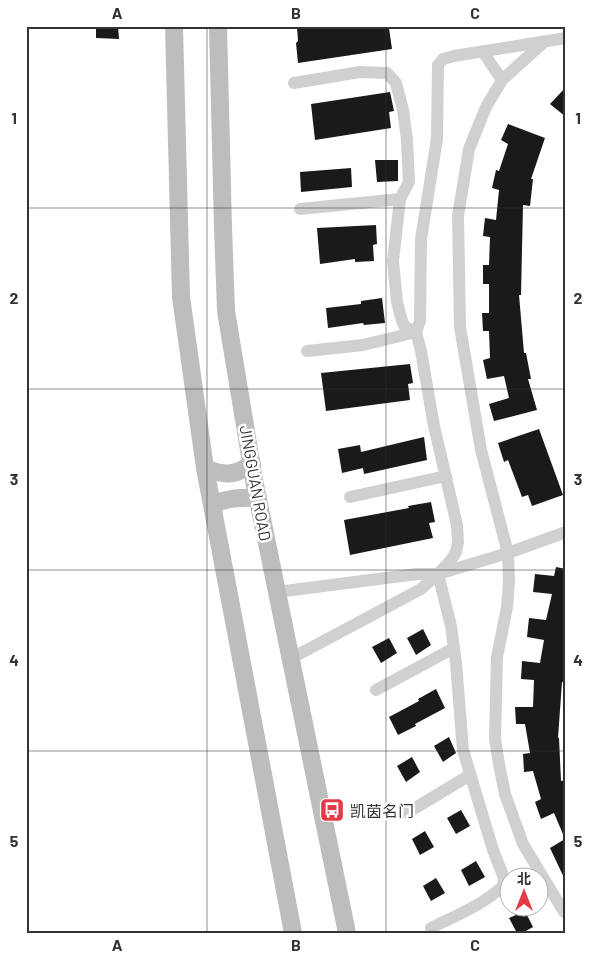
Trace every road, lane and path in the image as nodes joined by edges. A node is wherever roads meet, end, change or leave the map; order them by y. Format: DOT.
graph roads {
  1 [pos="174,26"];
  2 [pos="218,26"];
  3 [pos="566,38"];
  4 [pos="544,42"];
  5 [pos="482,52"];
  6 [pos="502,80"];
  7 [pos="294,82"];
  8 [pos="400,200"];
  9 [pos="300,209"];
  10 [pos="416,332"];
  11 [pos="307,351"];
  12 [pos="252,464"];
  13 [pos="205,468"];
  14 [pos="446,476"];
  15 [pos="350,497"];
  16 [pos="258,498"];
  17 [pos="213,504"];
  18 [pos="566,532"];
  19 [pos="508,553"];
  20 [pos="438,574"];
  21 [pos="276,592"];
  22 [pos="454,648"];
  23 [pos="290,658"];
  24 [pos="376,690"];
  25 [pos="470,776"];
  26 [pos="407,813"];
  27 [pos="564,912"];
  28 [pos="430,928"];
  29 [pos="293,933"];
  30 [pos="347,933"];
  1 -- 13 [label="street"];
  2 -- 12 [label="street, JINGGUAN ROAD"];
  3 -- 4 [label="street"];
  4 -- 5 [label="street"];
  4 -- 6 [label="street"];
  5 -- 6 [label="street"];
  5 -- 10 [label="street"];
  6 -- 19 [label="street"];
  7 -- 8 [label="street"];
  8 -- 9 [label="street"];
  8 -- 10 [label="street"];
  10 -- 11 [label="street"];
  10 -- 14 [label="street"];
  12 -- 13 [label="street"];
  12 -- 16 [label="street, JINGGUAN ROAD"];
  13 -- 17 [label="street"];
  14 -- 15 [label="street"];
  14 -- 20 [label="street"];
  16 -- 17 [label="street"];
  16 -- 21 [label="street, JINGGUAN ROAD"];
  17 -- 29 [label="street"];
  18 -- 19 [label="street"];
  19 -- 20 [label="street"];
  19 -- 27 [label="street"];
  20 -- 21 [label="street"];
  20 -- 22 [label="street"];
  20 -- 23 [label="street"];
  21 -- 23 [label="street, JINGGUAN ROAD"];
  22 -- 24 [label="street"];
  22 -- 25 [label="street"];
  23 -- 30 [label="street, JINGGUAN ROAD"];
  25 -- 26 [label="street"];
  25 -- 28 [label="street"];
}
